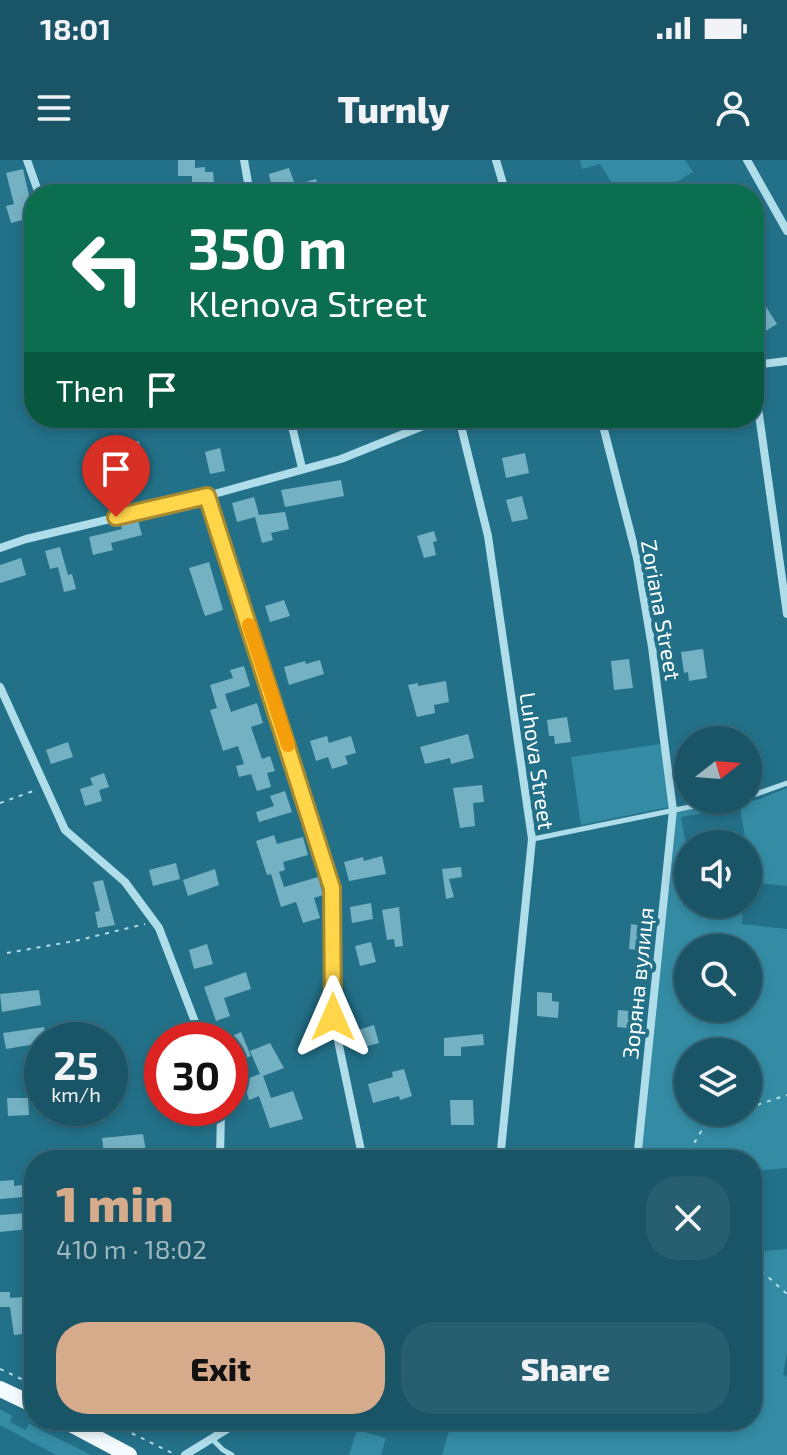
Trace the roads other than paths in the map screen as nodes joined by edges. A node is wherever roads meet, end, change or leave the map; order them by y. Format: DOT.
graph roads {
  1 [pos="27,160"];
  2 [pos="244,160"];
  3 [pos="496,160"];
  4 [pos="747,160"];
  5 [pos="35,184"];
  6 [pos="248,184"];
  7 [pos="503,184"];
  8 [pos="761,184"];
  9 [pos="764,190"];
  10 [pos="787,231"];
  11 [pos="787,361"];
  12 [pos="764,364"];
  13 [pos="292,428"];
  14 [pos="418,428"];
  15 [pos="461,428"];
  16 [pos="604,428"];
  17 [pos="761,428"];
  18 [pos="302,468"];
  19 [pos="207,496"];
  20 [pos="0,548"];
  21 [pos="787,614"];
  22 [pos="0,687"];
  23 [pos="787,783"];
  24 [pos="762,793"];
  25 [pos="673,810"];
  26 [pos="532,839"];
  27 [pos="195,1022"];
  28 [pos="221,1126"];
  29 [pos="220,1150"];
  30 [pos="361,1150"];
  31 [pos="501,1150"];
  32 [pos="638,1150"];
  33 [pos="0,1389"];
  34 [pos="24,1400"];
  35 [pos="82,1430"];
  36 [pos="225,1430"];
  37 [pos="212,1438"];
  38 [pos="129,1455"];
  39 [pos="185,1455"];
  40 [pos="232,1455"];
  1 -- 5 [label="street"];
  2 -- 6 [label="street"];
  3 -- 7 [label="street"];
  4 -- 8 [label="street"];
  9 -- 10 [label="street"];
  11 -- 12 [label="street"];
  13 -- 18 [label="street"];
  14 -- 18 [label="street"];
  15 -- 26 [label="street, Luhova Street"];
  16 -- 25 [label="street, Zoriana Street"];
  17 -- 21 [label="street"];
  18 -- 19 [label="street"];
  19 -- 20 [label="street"];
  19 -- 30 [label="street"];
  22 -- 27 [label="street"];
  23 -- 24 [label="lane"];
  25 -- 26 [label="lane"];
  25 -- 32 [label="street, Зоряна вулиця"];
  26 -- 31 [label="street, Luhova Street"];
  28 -- 29 [label="street"];
  33 -- 34 [label="main road"];
  35 -- 38 [label="main road"];
  36 -- 37 [label="street"];
  37 -- 39 [label="street"];
  37 -- 40 [label="lane"];
}
